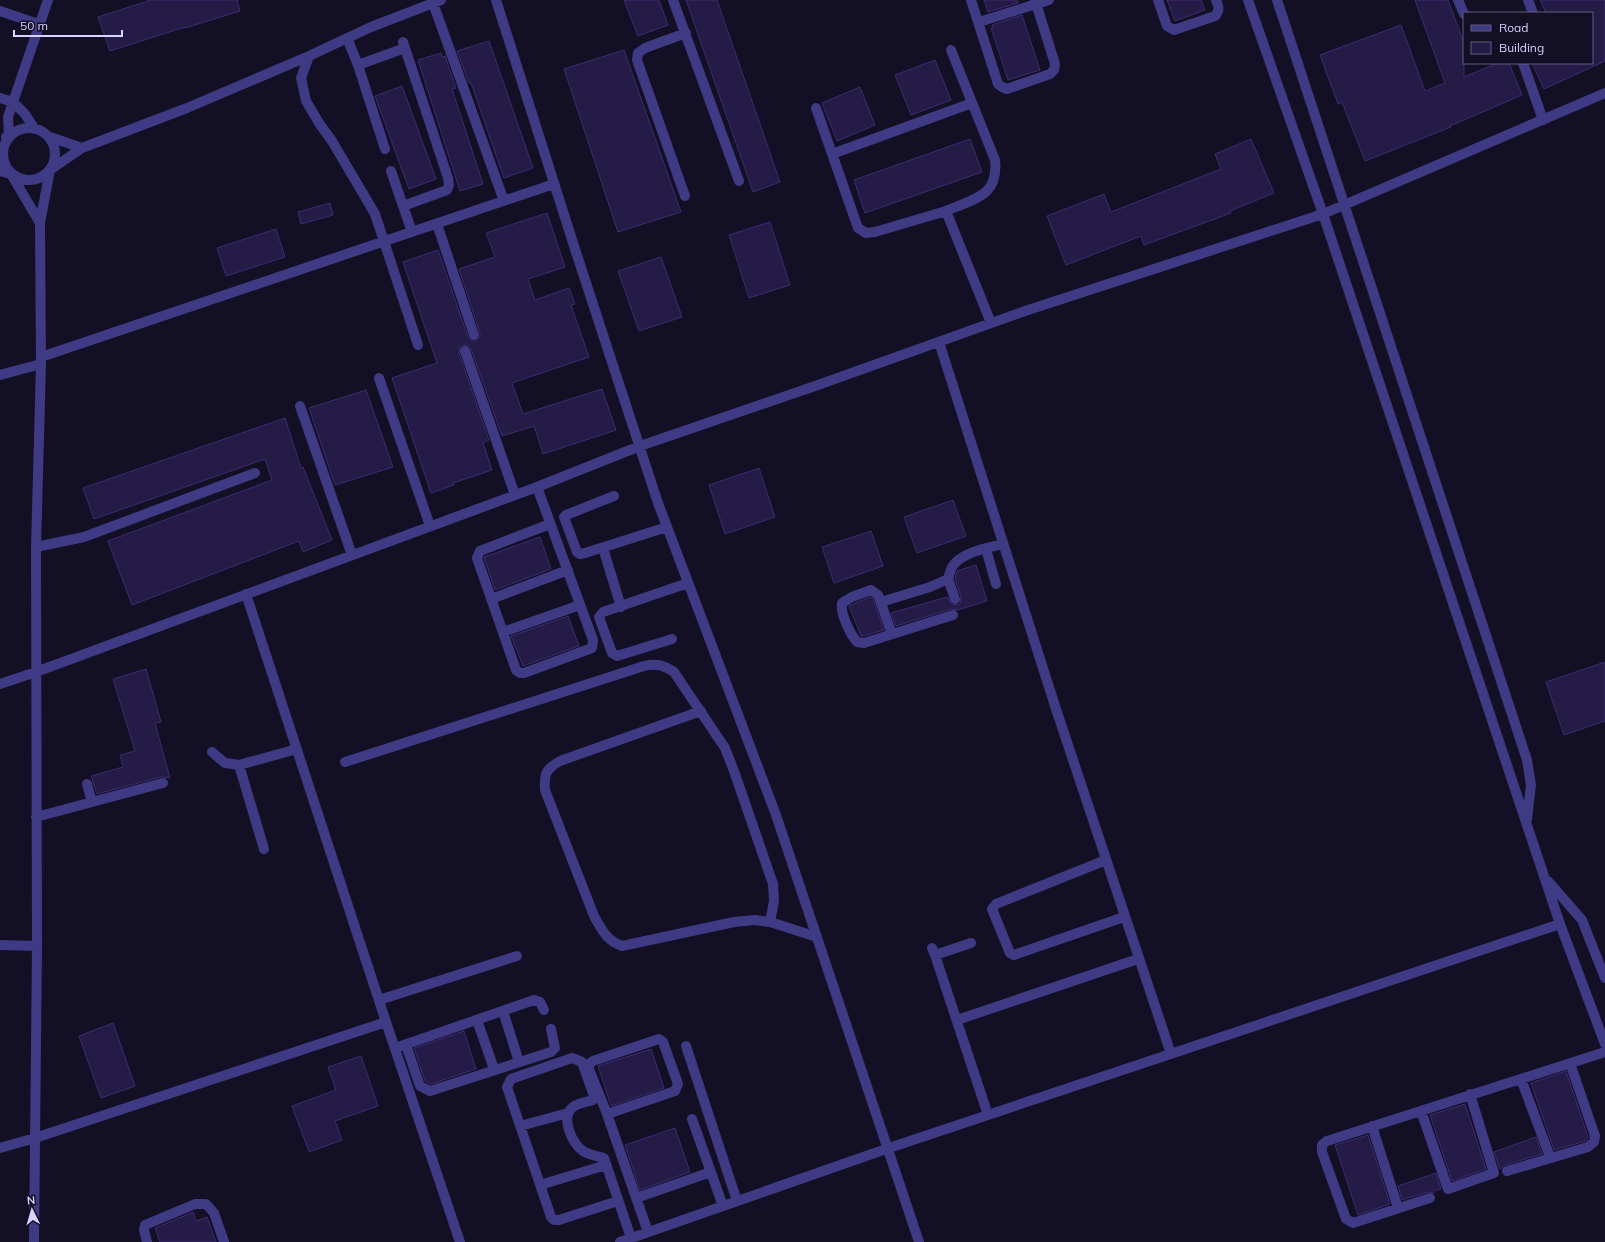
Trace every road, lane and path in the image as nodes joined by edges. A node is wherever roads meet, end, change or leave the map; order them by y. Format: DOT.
graph roads {
  1 [pos="48,0"];
  2 [pos="496,0"];
  3 [pos="673,0"];
  4 [pos="971,0"];
  5 [pos="1049,0"];
  6 [pos="1158,0"];
  7 [pos="1216,0"];
  8 [pos="1248,0"];
  9 [pos="1277,0"];
  10 [pos="1458,0"];
  11 [pos="1528,0"];
  12 [pos="437,1"];
  13 [pos="1036,2"];
  14 [pos="0,12"];
  15 [pos="1463,12"];
  16 [pos="1533,12"];
  17 [pos="979,22"];
  18 [pos="40,25"];
  19 [pos="686,33"];
  20 [pos="347,38"];
  21 [pos="951,50"];
  22 [pos="309,56"];
  23 [pos="1523,64"];
  24 [pos="358,65"];
  25 [pos="1605,93"];
  26 [pos="0,98"];
  27 [pos="13,102"];
  28 [pos="972,103"];
  29 [pos="816,108"];
  30 [pos="1543,120"];
  31 [pos="34,128"];
  32 [pos="9,135"];
  33 [pos="50,137"];
  34 [pos="0,141"];
  35 [pos="82,148"];
  36 [pos="385,149"];
  37 [pos="832,154"];
  38 [pos="50,170"];
  39 [pos="0,171"];
  40 [pos="392,172"];
  41 [pos="11,174"];
  42 [pos="739,181"];
  43 [pos="554,184"];
  44 [pos="685,196"];
  45 [pos="504,201"];
  46 [pos="1345,204"];
  47 [pos="403,206"];
  48 [pos="946,211"];
  49 [pos="1323,214"];
  50 [pos="40,223"];
  51 [pos="437,224"];
  52 [pos="412,232"];
  53 [pos="384,241"];
  54 [pos="992,323"];
  55 [pos="474,335"];
  56 [pos="939,342"];
  57 [pos="418,344"];
  58 [pos="465,351"];
  59 [pos="41,360"];
  60 [pos="0,375"];
  61 [pos="379,378"];
  62 [pos="300,406"];
  63 [pos="640,446"];
  64 [pos="255,473"];
  65 [pos="537,487"];
  66 [pos="515,495"];
  67 [pos="614,496"];
  68 [pos="550,524"];
  69 [pos="430,526"];
  70 [pos="667,527"];
  71 [pos="1004,544"];
  72 [pos="36,547"];
  73 [pos="603,548"];
  74 [pos="986,549"];
  75 [pos="352,555"];
  76 [pos="568,570"];
  77 [pos="948,579"];
  78 [pos="688,583"];
  79 [pos="996,584"];
  80 [pos="246,594"];
  81 [pos="491,598"];
  82 [pos="955,599"];
  83 [pos="881,602"];
  84 [pos="580,605"];
  85 [pos="620,607"];
  86 [pos="953,615"];
  87 [pos="503,632"];
  88 [pos="892,634"];
  89 [pos="672,639"];
  90 [pos="36,672"];
  91 [pos="0,684"];
  92 [pos="701,712"];
  93 [pos="297,749"];
  94 [pos="212,752"];
  95 [pos="345,762"];
  96 [pos="239,765"];
  97 [pos="163,783"];
  98 [pos="87,784"];
  99 [pos="92,802"];
  100 [pos="36,817"];
  101 [pos="1527,824"];
  102 [pos="264,849"];
  103 [pos="1106,860"];
  104 [pos="1544,876"];
  105 [pos="1124,917"];
  106 [pos="770,922"];
  107 [pos="1560,924"];
  108 [pos="817,937"];
  109 [pos="972,943"];
  110 [pos="0,945"];
  111 [pos="37,946"];
  112 [pos="517,956"];
  113 [pos="1138,959"];
  114 [pos="1605,978"];
  115 [pos="379,1000"];
  116 [pos="544,1010"];
  117 [pos="504,1011"];
  118 [pos="477,1020"];
  119 [pos="957,1020"];
  120 [pos="386,1022"];
  121 [pos="551,1029"];
  122 [pos="1605,1044"];
  123 [pos="406,1045"];
  124 [pos="686,1046"];
  125 [pos="395,1048"];
  126 [pos="1605,1052"];
  127 [pos="1171,1054"];
  128 [pos="519,1062"];
  129 [pos="1570,1063"];
  130 [pos="494,1070"];
  131 [pos="1521,1079"];
  132 [pos="1470,1094"];
  133 [pos="1421,1110"];
  134 [pos="568,1113"];
  135 [pos="607,1114"];
  136 [pos="988,1115"];
  137 [pos="692,1119"];
  138 [pos="520,1126"];
  139 [pos="1372,1126"];
  140 [pos="35,1138"];
  141 [pos="0,1148"];
  142 [pos="889,1148"];
  143 [pos="1550,1157"];
  144 [pos="606,1165"];
  145 [pos="1507,1171"];
  146 [pos="711,1172"];
  147 [pos="540,1185"];
  148 [pos="636,1198"];
  149 [pos="1430,1198"];
  150 [pos="618,1201"];
  151 [pos="738,1201"];
  152 [pos="723,1206"];
  153 [pos="1398,1208"];
  154 [pos="648,1232"];
  155 [pos="631,1238"];
  156 [pos="34,1242"];
  157 [pos="148,1242"];
  158 [pos="224,1242"];
  159 [pos="460,1242"];
  160 [pos="620,1242"];
  161 [pos="920,1242"];
  1 -- 18 [label="street"];
  2 -- 43 [label="street"];
  3 -- 19 [label="street"];
  4 -- 17 [label="street"];
  5 -- 13 [label="street"];
  6 -- 7 [label="street"];
  8 -- 49 [label="street"];
  9 -- 46 [label="street"];
  10 -- 15 [label="street"];
  11 -- 16 [label="street"];
  12 -- 20 [label="street"];
  12 -- 45 [label="street"];
  13 -- 17 [label="street"];
  13 -- 17 [label="street"];
  14 -- 18 [label="street"];
  18 -- 27 [label="street"];
  19 -- 42 [label="street"];
  19 -- 44 [label="street"];
  20 -- 22 [label="street"];
  20 -- 24 [label="street"];
  21 -- 28 [label="street"];
  22 -- 35 [label="street"];
  22 -- 53 [label="street"];
  23 -- 30 [label="street"];
  24 -- 36 [label="street"];
  24 -- 47 [label="street"];
  25 -- 30 [label="street"];
  26 -- 27 [label="street"];
  27 -- 31 [label="street"];
  27 -- 32 [label="street"];
  28 -- 37 [label="street"];
  28 -- 48 [label="street"];
  29 -- 37 [label="street"];
  30 -- 46 [label="street"];
  31 -- 32 [label="street"];
  31 -- 33 [label="street"];
  32 -- 34 [label="street"];
  32 -- 41 [label="street"];
  33 -- 35 [label="street"];
  33 -- 38 [label="street"];
  35 -- 38 [label="street"];
  37 -- 48 [label="street"];
  38 -- 41 [label="street"];
  38 -- 50 [label="street"];
  39 -- 41 [label="street"];
  40 -- 47 [label="street"];
  41 -- 50 [label="street"];
  43 -- 45 [label="street"];
  43 -- 63 [label="street"];
  45 -- 51 [label="street"];
  46 -- 49 [label="street"];
  46 -- 101 [label="street"];
  47 -- 52 [label="street"];
  48 -- 54 [label="street"];
  49 -- 54 [label="street"];
  49 -- 101 [label="street"];
  50 -- 59 [label="street"];
  51 -- 52 [label="street"];
  51 -- 55 [label="street"];
  52 -- 53 [label="street"];
  53 -- 57 [label="street"];
  53 -- 59 [label="street"];
  54 -- 56 [label="street"];
  56 -- 63 [label="street"];
  56 -- 71 [label="street"];
  58 -- 66 [label="street"];
  59 -- 60 [label="street"];
  59 -- 72 [label="street"];
  61 -- 69 [label="street"];
  62 -- 75 [label="street"];
  63 -- 65 [label="street"];
  63 -- 70 [label="street"];
  64 -- 72 [label="street"];
  65 -- 66 [label="street"];
  65 -- 68 [label="street"];
  66 -- 69 [label="street"];
  67 -- 73 [label="street"];
  68 -- 76 [label="street"];
  68 -- 81 [label="street"];
  69 -- 75 [label="street"];
  70 -- 73 [label="street"];
  70 -- 78 [label="street"];
  71 -- 74 [label="street"];
  71 -- 103 [label="street"];
  72 -- 90 [label="street"];
  73 -- 85 [label="street"];
  74 -- 77 [label="street"];
  74 -- 79 [label="street"];
  75 -- 80 [label="street"];
  76 -- 81 [label="street"];
  76 -- 84 [label="street"];
  77 -- 82 [label="street"];
  77 -- 83 [label="street"];
  78 -- 85 [label="street"];
  78 -- 108 [label="street"];
  80 -- 90 [label="street"];
  80 -- 93 [label="street"];
  81 -- 87 [label="street"];
  83 -- 88 [label="street"];
  83 -- 88 [label="street"];
  84 -- 87 [label="street"];
  84 -- 87 [label="street"];
  85 -- 89 [label="street"];
  86 -- 88 [label="street"];
  90 -- 91 [label="street"];
  90 -- 100 [label="street"];
  92 -- 95 [label="street"];
  92 -- 106 [label="street"];
  92 -- 106 [label="street"];
  93 -- 96 [label="street"];
  93 -- 115 [label="street"];
  94 -- 96 [label="street"];
  96 -- 102 [label="street"];
  97 -- 99 [label="street"];
  98 -- 99 [label="street"];
  99 -- 100 [label="street"];
  100 -- 111 [label="street"];
  101 -- 104 [label="street"];
  103 -- 105 [label="street"];
  103 -- 105 [label="street"];
  104 -- 107 [label="street"];
  104 -- 114 [label="street"];
  105 -- 113 [label="street"];
  106 -- 108 [label="street"];
  107 -- 122 [label="street"];
  107 -- 127 [label="street"];
  108 -- 142 [label="street"];
  109 -- 119 [label="street"];
  110 -- 111 [label="street"];
  111 -- 140 [label="street"];
  112 -- 115 [label="street"];
  113 -- 119 [label="street"];
  113 -- 127 [label="street"];
  115 -- 120 [label="street"];
  116 -- 117 [label="street"];
  117 -- 118 [label="street"];
  117 -- 128 [label="street"];
  118 -- 123 [label="street"];
  118 -- 130 [label="street"];
  119 -- 136 [label="street"];
  120 -- 125 [label="street"];
  120 -- 140 [label="street"];
  121 -- 128 [label="street"];
  123 -- 125 [label="street"];
  123 -- 130 [label="street"];
  124 -- 151 [label="street"];
  125 -- 159 [label="street"];
  126 -- 129 [label="street"];
  127 -- 136 [label="street"];
  128 -- 130 [label="street"];
  129 -- 131 [label="street"];
  129 -- 143 [label="street"];
  131 -- 132 [label="street"];
  131 -- 143 [label="street"];
  132 -- 133 [label="street"];
  132 -- 133 [label="street"];
  133 -- 139 [label="street"];
  134 -- 138 [label="street"];
  134 -- 138 [label="street"];
  134 -- 144 [label="street"];
  135 -- 135 [label="street"];
  135 -- 148 [label="street"];
  136 -- 142 [label="street"];
  137 -- 146 [label="street"];
  138 -- 147 [label="street"];
  139 -- 153 [label="street"];
  139 -- 153 [label="street"];
  140 -- 141 [label="street"];
  140 -- 156 [label="street"];
  142 -- 151 [label="street"];
  142 -- 161 [label="street"];
  143 -- 145 [label="street"];
  144 -- 147 [label="street"];
  144 -- 150 [label="street"];
  146 -- 148 [label="street"];
  146 -- 152 [label="street"];
  147 -- 150 [label="street"];
  148 -- 154 [label="street"];
  149 -- 153 [label="street"];
  150 -- 155 [label="street"];
  151 -- 152 [label="street"];
  152 -- 154 [label="street"];
  154 -- 155 [label="street"];
  155 -- 160 [label="street"];
  157 -- 158 [label="street"];
}
